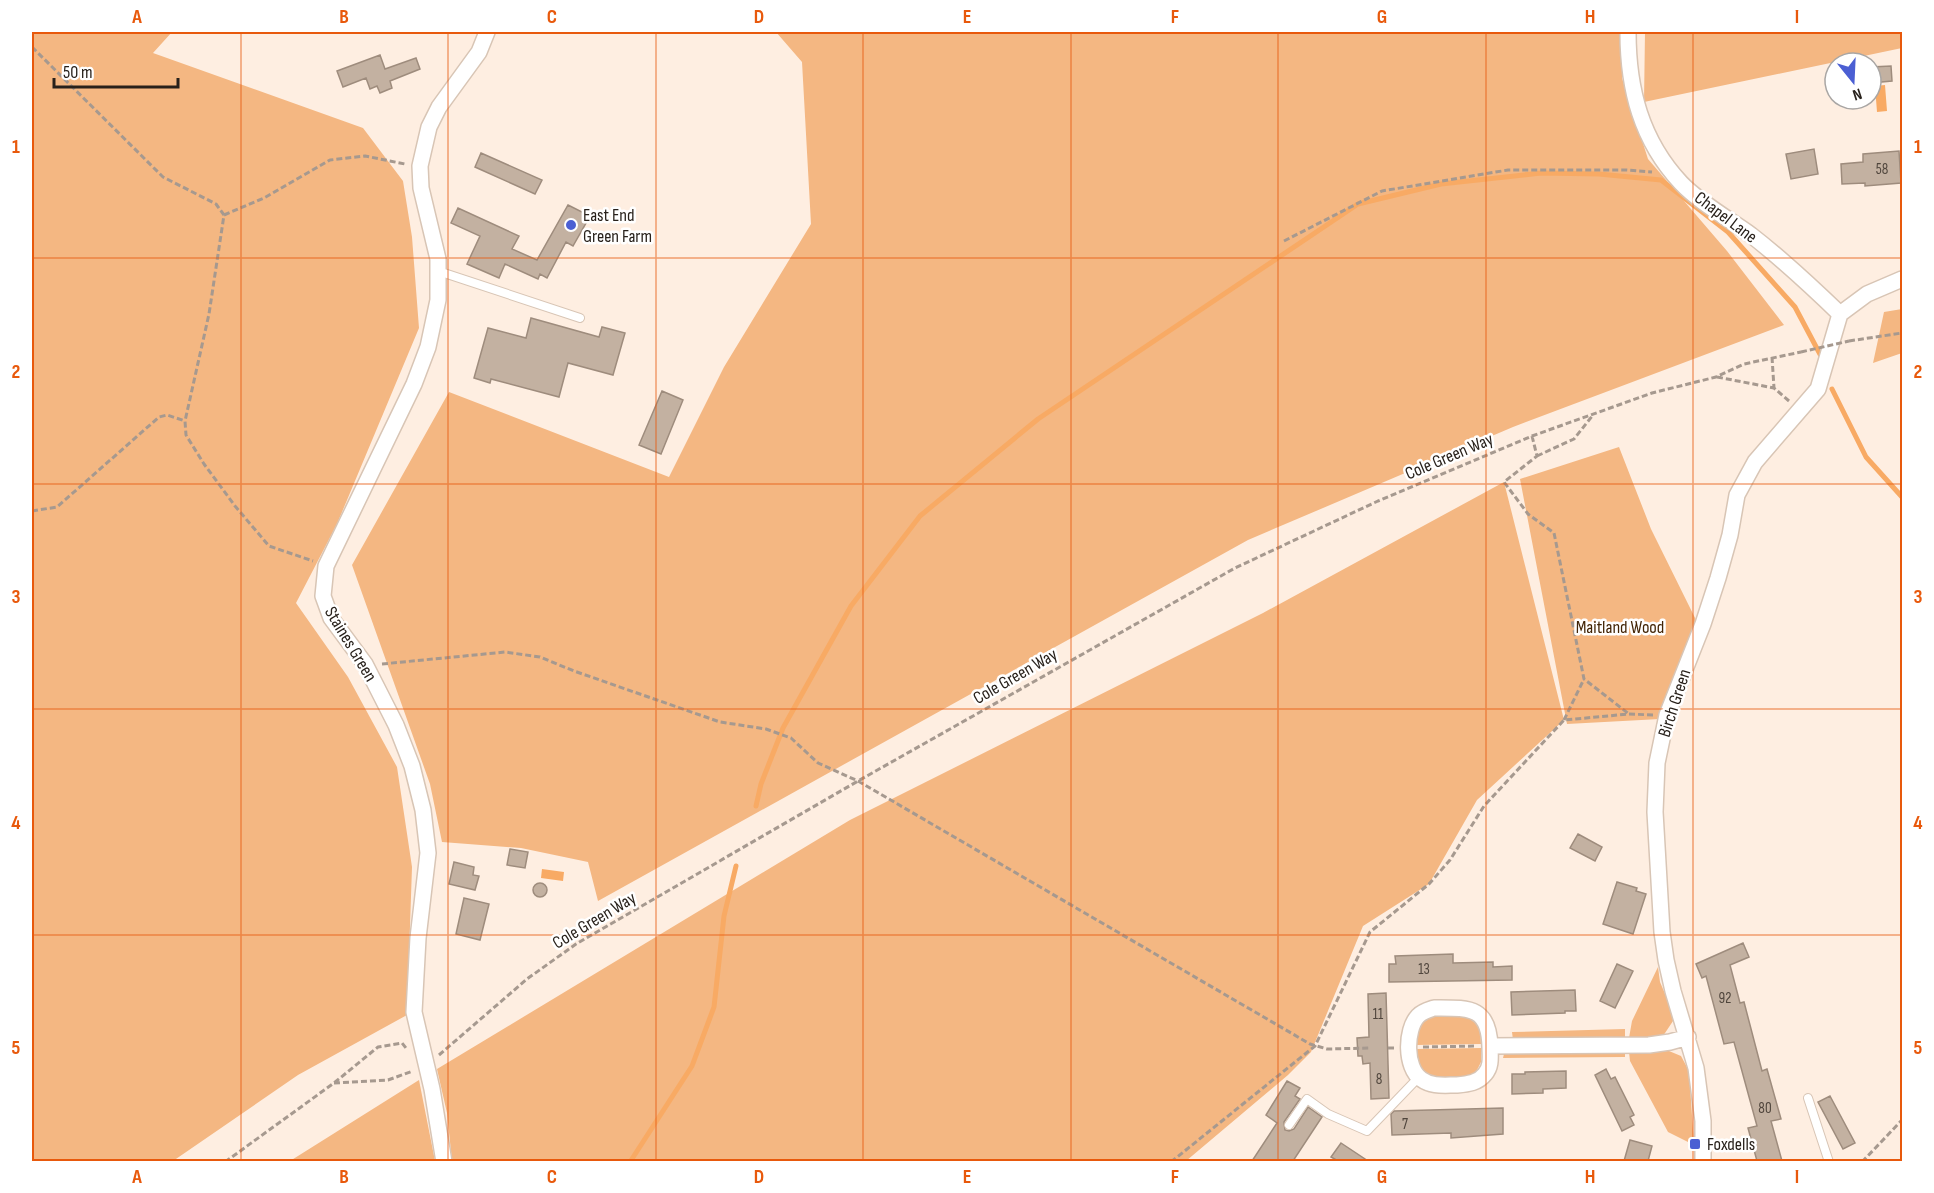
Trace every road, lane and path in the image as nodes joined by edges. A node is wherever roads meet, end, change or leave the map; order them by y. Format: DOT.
graph roads {
  1 [pos="487,32"];
  2 [pos="1628,32"];
  3 [pos="32,47"];
  4 [pos="420,166"];
  5 [pos="1674,173"];
  6 [pos="224,215"];
  7 [pos="1284,241"];
  8 [pos="438,271"];
  9 [pos="1902,279"];
  10 [pos="1840,314"];
  11 [pos="580,318"];
  12 [pos="1902,333"];
  13 [pos="1772,357"];
  14 [pos="1716,377"];
  15 [pos="1774,388"];
  16 [pos="1800,410"];
  17 [pos="1594,414"];
  18 [pos="185,421"];
  19 [pos="1532,436"];
  20 [pos="1538,456"];
  21 [pos="32,511"];
  22 [pos="326,566"];
  23 [pos="366,664"];
  24 [pos="1584,679"];
  25 [pos="1629,714"];
  26 [pos="1667,715"];
  27 [pos="1564,720"];
  28 [pos="858,781"];
  29 [pos="1688,1037"];
  30 [pos="1314,1046"];
  31 [pos="1490,1046"];
  32 [pos="1410,1047"];
  33 [pos="1369,1048"];
  34 [pos="427,1065"];
  35 [pos="409,1072"];
  36 [pos="1419,1078"];
  37 [pos="334,1083"];
  38 [pos="1808,1098"];
  39 [pos="1902,1120"];
  40 [pos="1289,1125"];
  41 [pos="225,1161"];
  42 [pos="444,1161"];
  43 [pos="1171,1161"];
  44 [pos="1703,1161"];
  45 [pos="1829,1161"];
  46 [pos="1862,1161"];
  1 -- 4 [label="street, Staines Green"];
  2 -- 5 [label="street, Chapel Lane"];
  3 -- 6 [label="path"];
  4 -- 6 [label="path"];
  4 -- 8 [label="street, Staines Green"];
  5 -- 7 [label="path"];
  5 -- 10 [label="street, Chapel Lane"];
  6 -- 18 [label="path"];
  8 -- 11 [label="lane"];
  8 -- 22 [label="street, Staines Green"];
  9 -- 10 [label="street"];
  10 -- 16 [label="street, Birch Green"];
  12 -- 13 [label="path, Cole Green Way, bridge"];
  13 -- 14 [label="path, Cole Green Way"];
  13 -- 15 [label="path"];
  14 -- 15 [label="path"];
  14 -- 17 [label="path, Cole Green Way"];
  15 -- 16 [label="path"];
  16 -- 26 [label="street, Birch Green"];
  17 -- 19 [label="path, Cole Green Way"];
  17 -- 20 [label="path"];
  18 -- 21 [label="path"];
  18 -- 22 [label="path"];
  19 -- 20 [label="path"];
  19 -- 28 [label="path, Cole Green Way"];
  20 -- 24 [label="path"];
  22 -- 23 [label="street, Staines Green"];
  23 -- 28 [label="path"];
  23 -- 34 [label="street, Staines Green"];
  24 -- 25 [label="path"];
  24 -- 27 [label="path"];
  25 -- 26 [label="path"];
  25 -- 27 [label="path"];
  26 -- 29 [label="street, Birch Green"];
  27 -- 30 [label="path"];
  28 -- 30 [label="path"];
  28 -- 34 [label="path, Cole Green Way"];
  29 -- 31 [label="street"];
  29 -- 44 [label="street, Birch Green"];
  30 -- 33 [label="path"];
  30 -- 43 [label="path"];
  31 -- 32 [label="path"];
  31 -- 32 [label="street"];
  31 -- 36 [label="street"];
  32 -- 36 [label="street"];
  34 -- 37 [label="path"];
  34 -- 42 [label="street, Staines Green"];
  35 -- 37 [label="path"];
  36 -- 40 [label="lane"];
  37 -- 41 [label="path"];
  38 -- 45 [label="lane"];
  39 -- 46 [label="path"];
}
